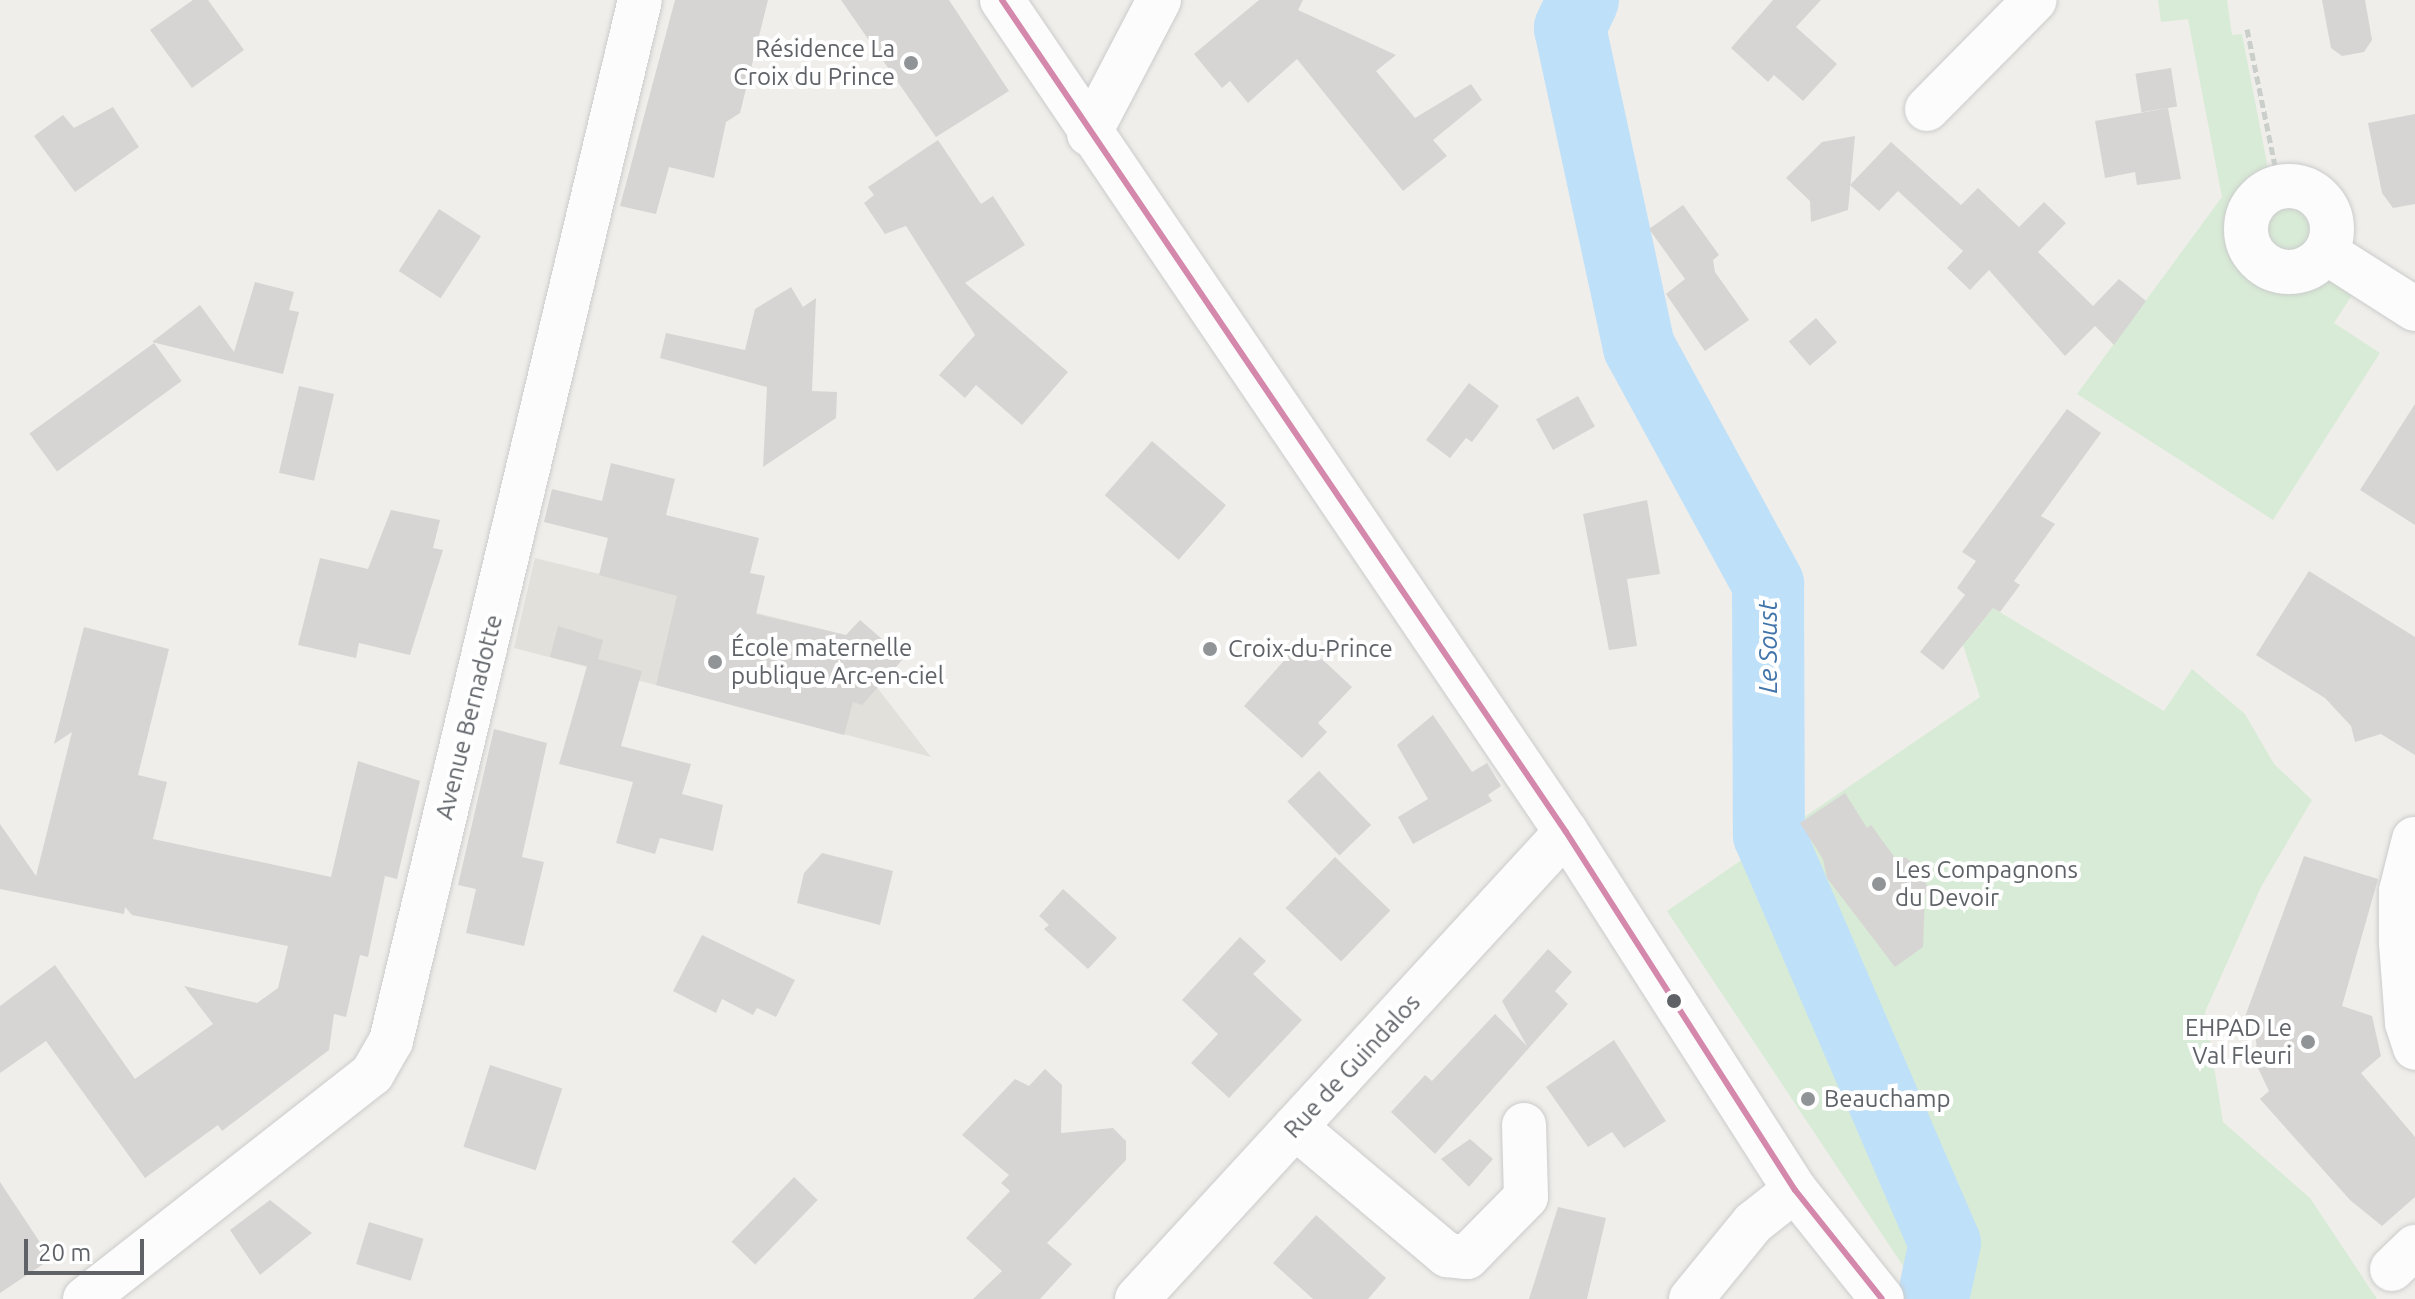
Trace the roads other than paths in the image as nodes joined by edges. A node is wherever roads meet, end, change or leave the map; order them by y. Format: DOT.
graph roads {
  1 [pos="640,0"];
  2 [pos="1002,0"];
  3 [pos="1159,0"];
  4 [pos="2035,0"];
  5 [pos="1927,109"];
  6 [pos="1089,134"];
  7 [pos="2327,253"];
  8 [pos="2415,309"];
  9 [pos="1566,832"];
  10 [pos="2414,839"];
  11 [pos="2415,1048"];
  12 [pos="1524,1125"];
  13 [pos="1295,1127"];
  14 [pos="1795,1190"];
  15 [pos="85,1299"];
  16 [pos="1137,1299"];
  17 [pos="1691,1299"];
  18 [pos="1882,1299"];
  1 -- 15 [label="street, Avenue Bernadotte"];
  2 -- 6 [label="street"];
  3 -- 6 [label="street"];
  4 -- 5 [label="street"];
  6 -- 9 [label="street"];
  7 -- 7 [label="street"];
  7 -- 8 [label="street"];
  9 -- 13 [label="street, Rue de Guindalos"];
  9 -- 14 [label="street"];
  10 -- 11 [label="street"];
  12 -- 13 [label="street"];
  13 -- 16 [label="street, Rue de Guindalos"];
  14 -- 17 [label="street"];
  14 -- 18 [label="street"];
}
